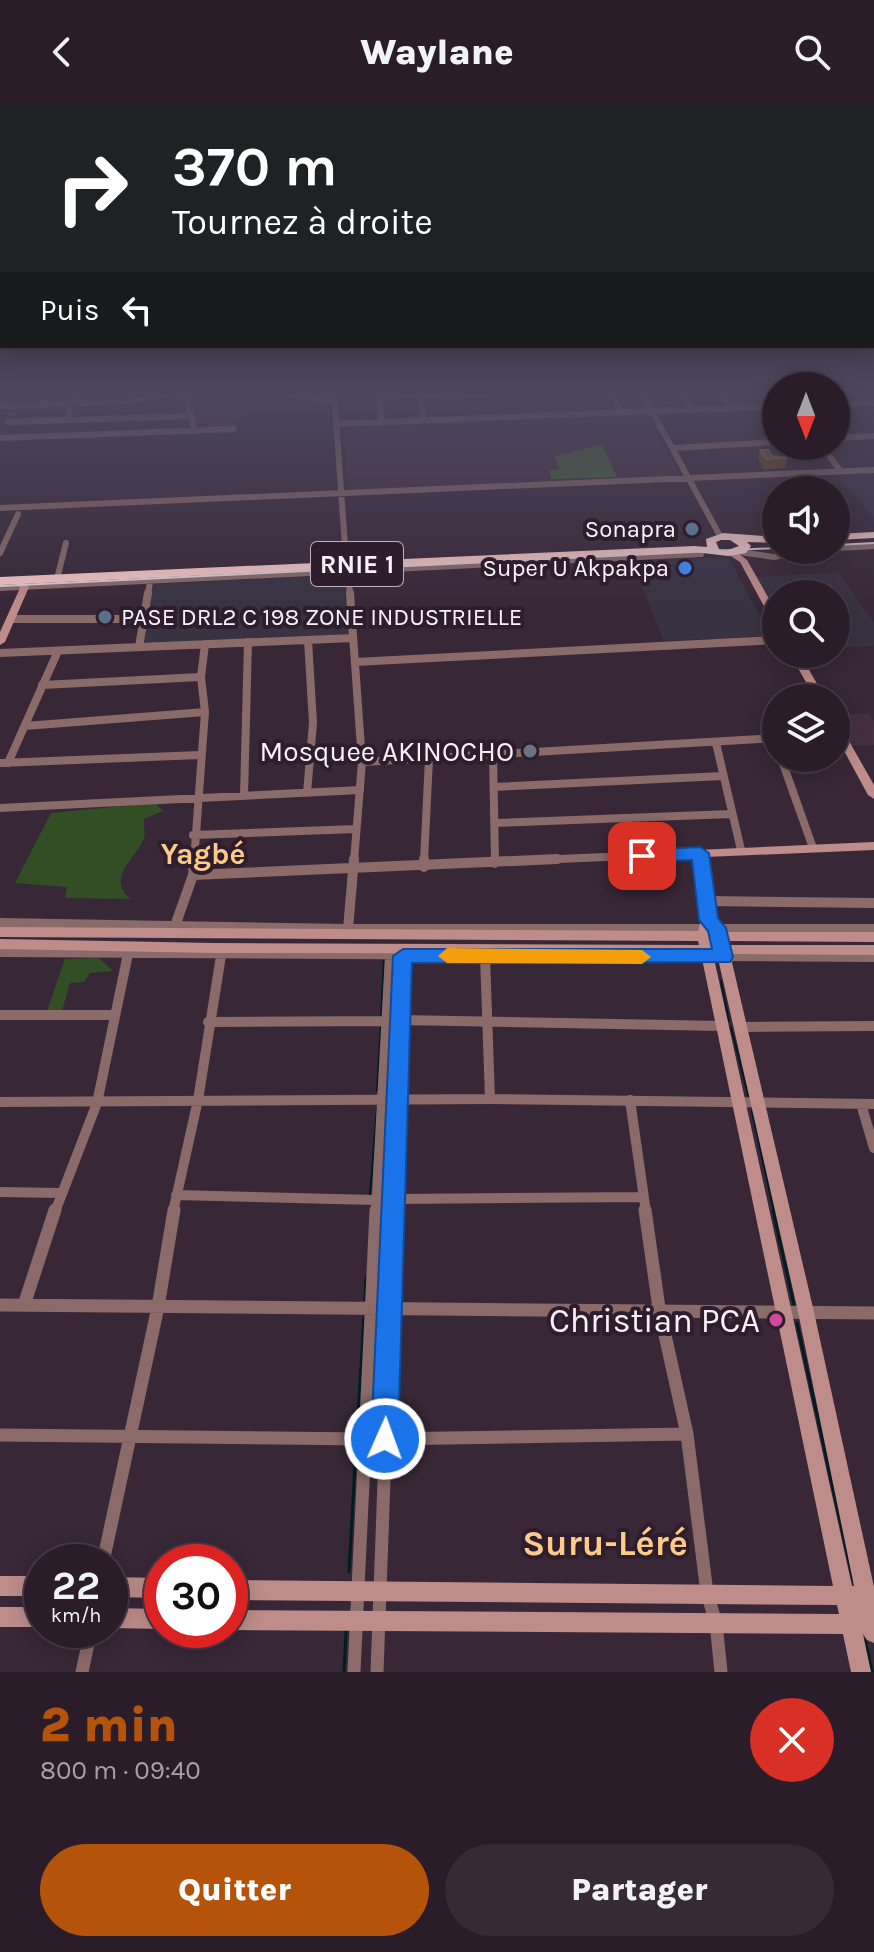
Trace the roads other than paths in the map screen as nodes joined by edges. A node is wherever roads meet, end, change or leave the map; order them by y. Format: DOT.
graph roads {
  1 [pos="339,464"];
  2 [pos="682,464"];
  3 [pos="836,464"];
  4 [pos="874,470"];
  5 [pos="841,471"];
  6 [pos="689,478"];
  7 [pos="341,493"];
  8 [pos="0,508"];
  9 [pos="18,514"];
  10 [pos="736,538"];
  11 [pos="874,540"];
  12 [pos="762,541"];
  13 [pos="850,541"];
  14 [pos="715,542"];
  15 [pos="66,543"];
  16 [pos="762,546"];
  17 [pos="738,552"];
  18 [pos="0,553"];
  19 [pos="701,554"];
  20 [pos="762,555"];
  21 [pos="347,565"];
  22 [pos="58,575"];
  23 [pos="0,579"];
  24 [pos="150,581"];
  25 [pos="23,584"];
  26 [pos="0,588"];
  27 [pos="762,594"];
  28 [pos="12,619"];
  29 [pos="143,619"];
  30 [pos="353,638"];
  31 [pos="308,640"];
  32 [pos="762,641"];
  33 [pos="0,642"];
  34 [pos="248,642"];
  35 [pos="205,644"];
  36 [pos="139,647"];
  37 [pos="58,651"];
  38 [pos="0,653"];
  39 [pos="355,662"];
  40 [pos="201,677"];
  41 [pos="42,685"];
  42 [pos="205,712"];
  43 [pos="25,726"];
  44 [pos="762,740"];
  45 [pos="716,743"];
  46 [pos="850,753"];
  47 [pos="493,754"];
  48 [pos="200,755"];
  49 [pos="429,758"];
  50 [pos="362,762"];
  51 [pos="4,763"];
  52 [pos="786,772"];
  53 [pos="723,776"];
  54 [pos="494,787"];
  55 [pos="360,790"];
  56 [pos="307,793"];
  57 [pos="874,795"];
  58 [pos="244,796"];
  59 [pos="199,798"];
  60 [pos="1,811"];
  61 [pos="731,814"];
  62 [pos="494,823"];
  63 [pos="356,829"];
  64 [pos="193,835"];
  65 [pos="874,846"];
  66 [pos="813,848"];
  67 [pos="741,850"];
  68 [pos="700,853"];
  69 [pos="495,863"];
  70 [pos="424,867"];
  71 [pos="353,870"];
  72 [pos="193,875"];
  73 [pos="708,901"];
  74 [pos="874,903"];
  75 [pos="0,923"];
  76 [pos="175,926"];
  77 [pos="348,929"];
  78 [pos="874,929"];
  79 [pos="0,932"];
  80 [pos="874,937"];
  81 [pos="712,939"];
  82 [pos="0,944"];
  83 [pos="874,950"];
  84 [pos="0,952"];
  85 [pos="128,954"];
  86 [pos="221,956"];
  87 [pos="397,956"];
  88 [pos="485,956"];
  89 [pos="874,957"];
  90 [pos="0,1015"];
  91 [pos="114,1015"];
  92 [pos="400,1020"];
  93 [pos="487,1020"];
  94 [pos="385,1021"];
  95 [pos="208,1022"];
  96 [pos="722,1026"];
  97 [pos="874,1026"];
  98 [pos="740,1027"];
  99 [pos="490,1099"];
  100 [pos="198,1100"];
  101 [pos="630,1100"];
  102 [pos="381,1101"];
  103 [pos="396,1101"];
  104 [pos="0,1102"];
  105 [pos="97,1103"];
  106 [pos="738,1104"];
  107 [pos="861,1104"];
  108 [pos="874,1104"];
  109 [pos="759,1105"];
  110 [pos="874,1148"];
  111 [pos="0,1192"];
  112 [pos="61,1193"];
  113 [pos="176,1195"];
  114 [pos="643,1197"];
  115 [pos="395,1199"];
  116 [pos="376,1200"];
  117 [pos="0,1305"];
  118 [pos="24,1305"];
  119 [pos="158,1307"];
  120 [pos="659,1308"];
  121 [pos="373,1309"];
  122 [pos="389,1310"];
  123 [pos="806,1312"];
  124 [pos="785,1313"];
  125 [pos="874,1313"];
  126 [pos="687,1434"];
  127 [pos="0,1435"];
  128 [pos="132,1435"];
  129 [pos="365,1439"];
  130 [pos="385,1439"];
  131 [pos="107,1544"];
  132 [pos="0,1586"];
  133 [pos="24,1586"];
  134 [pos="248,1590"];
  135 [pos="370,1593"];
  136 [pos="707,1593"];
  137 [pos="843,1596"];
  138 [pos="870,1596"];
  139 [pos="0,1617"];
  140 [pos="24,1617"];
  141 [pos="248,1620"];
  142 [pos="358,1621"];
  143 [pos="379,1622"];
  144 [pos="716,1623"];
  145 [pos="851,1624"];
  146 [pos="873,1627"];
  147 [pos="87,1648"];
  148 [pos="82,1672"];
  149 [pos="354,1672"];
  150 [pos="377,1672"];
  151 [pos="721,1672"];
  152 [pos="861,1672"];
  1 -- 7 [label="street"];
  2 -- 6 [label="street"];
  3 -- 5 [label="street"];
  4 -- 5 [label="street"];
  5 -- 6 [label="street"];
  6 -- 7 [label="street"];
  6 -- 14 [label="street"];
  7 -- 8 [label="street"];
  7 -- 21 [label="street"];
  9 -- 18 [label="street"];
  10 -- 12 [label="highway, RNIE 1"];
  10 -- 14 [label="highway, RNIE 1"];
  10 -- 17 [label="highway"];
  11 -- 13 [label="highway"];
  14 -- 17 [label="highway, RNIE 1"];
  14 -- 21 [label="highway, RNIE 1"];
  15 -- 22 [label="street"];
  16 -- 17 [label="highway, RNIE 1"];
  17 -- 20 [label="street"];
  17 -- 27 [label="street"];
  19 -- 21 [label="street"];
  21 -- 22 [label="highway, RNIE 1"];
  21 -- 24 [label="street"];
  21 -- 25 [label="highway, RNIE 1"];
  21 -- 30 [label="street"];
  22 -- 23 [label="highway, RNIE 1"];
  23 -- 25 [label="highway, RNIE 1"];
  24 -- 25 [label="street"];
  24 -- 29 [label="street"];
  25 -- 26 [label="street"];
  25 -- 28 [label="street"];
  28 -- 29 [label="street"];
  28 -- 33 [label="street"];
  29 -- 36 [label="street"];
  30 -- 31 [label="street"];
  30 -- 39 [label="street"];
  31 -- 34 [label="street"];
  31 -- 56 [label="street"];
  32 -- 39 [label="street"];
  34 -- 35 [label="street"];
  34 -- 58 [label="street"];
  35 -- 36 [label="street"];
  35 -- 40 [label="street"];
  36 -- 37 [label="street"];
  37 -- 38 [label="street"];
  37 -- 41 [label="street"];
  39 -- 50 [label="street"];
  40 -- 41 [label="street"];
  40 -- 42 [label="street"];
  41 -- 43 [label="street"];
  42 -- 43 [label="street"];
  42 -- 48 [label="street"];
  43 -- 51 [label="street"];
  44 -- 45 [label="street"];
  45 -- 47 [label="street"];
  45 -- 53 [label="street"];
  46 -- 57 [label="street"];
  47 -- 49 [label="street"];
  47 -- 54 [label="street"];
  48 -- 51 [label="street"];
  48 -- 59 [label="street"];
  49 -- 50 [label="street"];
  49 -- 70 [label="street"];
  50 -- 55 [label="street"];
  52 -- 66 [label="street"];
  53 -- 54 [label="street"];
  53 -- 61 [label="street"];
  54 -- 62 [label="street"];
  55 -- 56 [label="street"];
  55 -- 63 [label="street"];
  56 -- 58 [label="street"];
  58 -- 59 [label="street"];
  59 -- 60 [label="street"];
  59 -- 64 [label="street"];
  61 -- 62 [label="street"];
  61 -- 67 [label="street"];
  62 -- 69 [label="street"];
  63 -- 64 [label="street"];
  63 -- 71 [label="street"];
  64 -- 72 [label="street"];
  65 -- 66 [label="street"];
  66 -- 67 [label="street"];
  67 -- 68 [label="street"];
  68 -- 69 [label="street"];
  68 -- 73 [label="street"];
  69 -- 70 [label="street"];
  70 -- 71 [label="street"];
  71 -- 72 [label="street"];
  71 -- 77 [label="street"];
  72 -- 76 [label="street"];
  73 -- 74 [label="street"];
  73 -- 81 [label="street"];
  75 -- 76 [label="street"];
  76 -- 77 [label="street"];
  77 -- 81 [label="street"];
  78 -- 81 [label="street"];
  79 -- 81 [label="street"];
  80 -- 81 [label="street"];
  81 -- 82 [label="street"];
  81 -- 83 [label="street"];
  81 -- 88 [label="street"];
  81 -- 89 [label="street"];
  81 -- 96 [label="street"];
  81 -- 98 [label="street"];
  84 -- 85 [label="street"];
  85 -- 86 [label="street"];
  85 -- 91 [label="street"];
  86 -- 87 [label="street"];
  86 -- 95 [label="street"];
  87 -- 88 [label="street"];
  87 -- 92 [label="street"];
  87 -- 94 [label="street"];
  88 -- 93 [label="street"];
  90 -- 91 [label="street"];
  91 -- 105 [label="street"];
  92 -- 93 [label="street"];
  92 -- 103 [label="street"];
  93 -- 96 [label="street"];
  93 -- 99 [label="street"];
  94 -- 95 [label="street"];
  94 -- 102 [label="street"];
  95 -- 100 [label="street"];
  96 -- 106 [label="street"];
  97 -- 98 [label="street"];
  98 -- 109 [label="street"];
  99 -- 101 [label="street"];
  99 -- 103 [label="street"];
  100 -- 102 [label="street"];
  100 -- 105 [label="street"];
  100 -- 113 [label="street"];
  101 -- 106 [label="street"];
  101 -- 114 [label="street"];
  102 -- 103 [label="street"];
  102 -- 116 [label="street"];
  103 -- 115 [label="street"];
  104 -- 105 [label="street"];
  105 -- 112 [label="street"];
  106 -- 109 [label="street"];
  106 -- 124 [label="street"];
  107 -- 108 [label="street"];
  107 -- 109 [label="street"];
  107 -- 110 [label="street"];
  109 -- 123 [label="street"];
  111 -- 112 [label="street"];
  112 -- 118 [label="street"];
  113 -- 116 [label="street"];
  113 -- 119 [label="street"];
  114 -- 115 [label="street"];
  114 -- 120 [label="street"];
  115 -- 122 [label="street"];
  116 -- 121 [label="street"];
  117 -- 118 [label="street"];
  118 -- 119 [label="street"];
  119 -- 121 [label="street"];
  119 -- 128 [label="street"];
  120 -- 122 [label="street"];
  120 -- 124 [label="street"];
  120 -- 126 [label="street"];
  121 -- 122 [label="street"];
  121 -- 129 [label="street"];
  122 -- 130 [label="street"];
  123 -- 124 [label="street"];
  123 -- 125 [label="street"];
  123 -- 138 [label="street"];
  124 -- 137 [label="street"];
  126 -- 130 [label="street"];
  126 -- 136 [label="street"];
  127 -- 128 [label="street"];
  128 -- 129 [label="street"];
  128 -- 131 [label="street"];
  129 -- 135 [label="street"];
  130 -- 135 [label="street"];
  132 -- 133 [label="street"];
  134 -- 135 [label="street"];
  135 -- 136 [label="street"];
  135 -- 142 [label="street"];
  135 -- 143 [label="street"];
  136 -- 137 [label="street"];
  136 -- 144 [label="street"];
  137 -- 138 [label="street"];
  137 -- 145 [label="street"];
  138 -- 146 [label="street"];
  139 -- 140 [label="street"];
  141 -- 142 [label="street"];
  142 -- 143 [label="street"];
  142 -- 149 [label="street"];
  143 -- 144 [label="street"];
  143 -- 150 [label="street"];
  144 -- 145 [label="street"];
  144 -- 151 [label="street"];
  145 -- 146 [label="street"];
  145 -- 152 [label="street"];
  147 -- 148 [label="street"];
}
